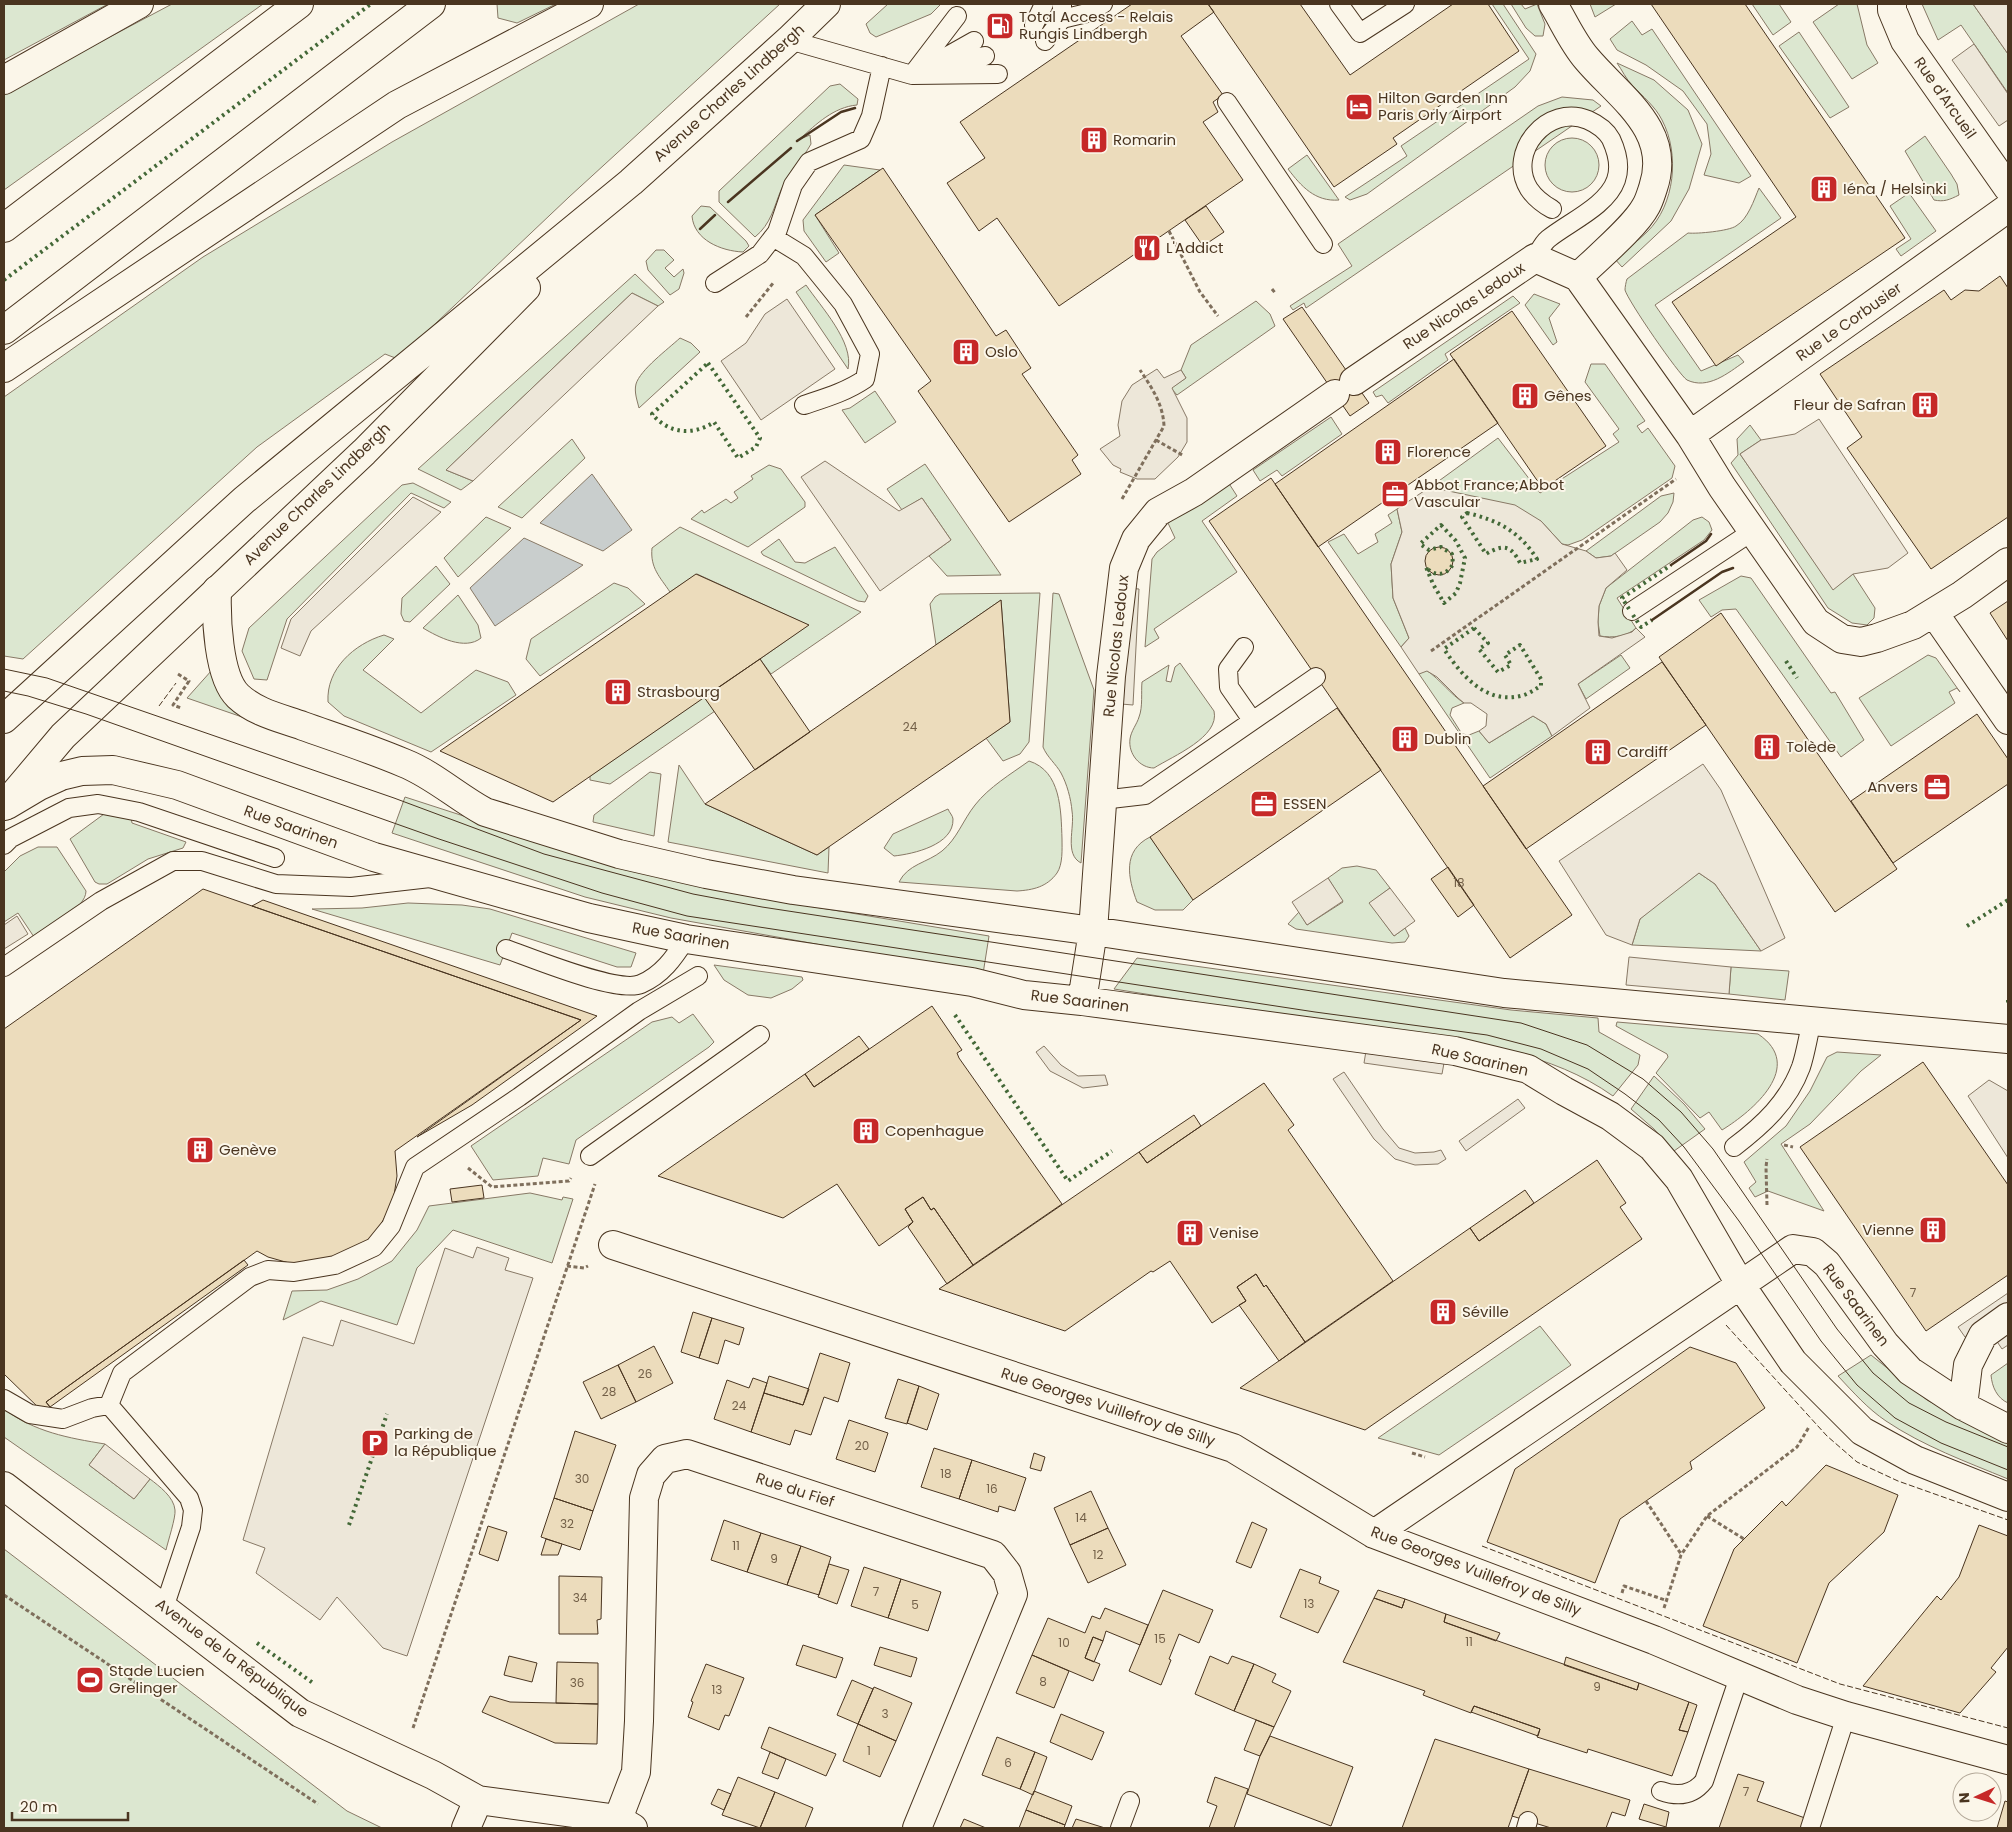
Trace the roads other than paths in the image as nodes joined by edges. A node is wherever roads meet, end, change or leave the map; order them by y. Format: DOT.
graph roads {
  1 [pos="139,4"];
  2 [pos="299,4"];
  3 [pos="431,4"];
  4 [pos="589,4"];
  5 [pos="826,4"];
  6 [pos="1044,4"];
  7 [pos="1103,4"];
  8 [pos="1339,4"];
  9 [pos="1404,4"];
  10 [pos="1553,4"];
  11 [pos="1892,4"];
  12 [pos="1062,12"];
  13 [pos="957,16"];
  14 [pos="1034,25"];
  15 [pos="789,40"];
  16 [pos="974,41"];
  17 [pos="1045,41"];
  18 [pos="985,56"];
  19 [pos="882,66"];
  20 [pos="998,74"];
  21 [pos="912,75"];
  22 [pos="4,80"];
  23 [pos="1228,102"];
  24 [pos="631,182"];
  25 [pos="2008,188"];
  26 [pos="2008,208"];
  27 [pos="1552,209"];
  28 [pos="4,228"];
  29 [pos="773,237"];
  30 [pos="1323,244"];
  31 [pos="1535,258"];
  32 [pos="1578,277"];
  33 [pos="715,283"];
  34 [pos="4,330"];
  35 [pos="4,368"];
  36 [pos="804,404"];
  37 [pos="1690,435"];
  38 [pos="1753,531"];
  39 [pos="2008,562"];
  40 [pos="217,590"];
  41 [pos="1632,611"];
  42 [pos="1934,613"];
  43 [pos="1244,647"];
  44 [pos="1316,677"];
  45 [pos="4,719"];
  46 [pos="1252,720"];
  47 [pos="2008,720"];
  48 [pos="1102,800"];
  49 [pos="4,807"];
  50 [pos="4,845"];
  51 [pos="275,858"];
  52 [pos="443,877"];
  53 [pos="1093,931"];
  54 [pos="686,939"];
  55 [pos="506,949"];
  56 [pos="4,967"];
  57 [pos="698,976"];
  58 [pos="1082,1001"];
  59 [pos="1812,1021"];
  60 [pos="760,1036"];
  61 [pos="2008,1039"];
  62 [pos="1734,1146"];
  63 [pos="590,1156"];
  64 [pos="613,1245"];
  65 [pos="1740,1284"];
  66 [pos="2008,1317"];
  67 [pos="4,1399"];
  68 [pos="109,1404"];
  69 [pos="1963,1406"];
  70 [pos="2008,1429"];
  71 [pos="4,1486"];
  72 [pos="2008,1497"];
  73 [pos="1374,1534"];
  74 [pos="164,1608"];
  75 [pos="1739,1677"];
  76 [pos="1846,1716"];
  77 [pos="2008,1760"];
  78 [pos="1661,1791"];
  79 [pos="478,1800"];
  80 [pos="1130,1801"];
  81 [pos="626,1824"];
  82 [pos="466,1828"];
  83 [pos="917,1828"];
  84 [pos="1120,1828"];
  85 [pos="1810,1828"];
  1 -- 22 [label="main road"];
  2 -- 28 [label="main road"];
  3 -- 34 [label="main road"];
  4 -- 35 [label="main road"];
  5 -- 15 [label="main road, Avenue Charles Lindbergh"];
  6 -- 14 [label="lane"];
  7 -- 12 [label="lane"];
  8 -- 9 [label="lane"];
  10 -- 32 [label="main road"];
  11 -- 25 [label="main road, Rue d'Arcueil"];
  12 -- 17 [label="lane"];
  13 -- 21 [label="lane"];
  15 -- 19 [label="lane"];
  15 -- 24 [label="main road, Avenue Charles Lindbergh"];
  16 -- 21 [label="lane"];
  18 -- 21 [label="lane"];
  19 -- 21 [label="lane"];
  19 -- 29 [label="lane"];
  20 -- 21 [label="lane"];
  23 -- 30 [label="lane"];
  24 -- 40 [label="main road, Avenue Charles Lindbergh"];
  24 -- 45 [label="main road, Avenue Charles Lindbergh"];
  26 -- 37 [label="main road, Rue Le Corbusier"];
  27 -- 31 [label="lane"];
  29 -- 33 [label="lane"];
  29 -- 36 [label="lane"];
  31 -- 32 [label="main road, Rue Nicolas Ledoux"];
  31 -- 48 [label="main road, Rue Nicolas Ledoux"];
  32 -- 37 [label="main road"];
  37 -- 38 [label="main road"];
  38 -- 41 [label="lane"];
  38 -- 42 [label="main road"];
  39 -- 42 [label="main road"];
  40 -- 49 [label="main road, Avenue Charles Lindbergh"];
  40 -- 53 [label="main road"];
  42 -- 47 [label="main road"];
  43 -- 46 [label="lane"];
  44 -- 46 [label="lane"];
  46 -- 48 [label="lane"];
  48 -- 53 [label="main road, Rue Nicolas Ledoux"];
  49 -- 52 [label="main road, Rue Saarinen"];
  50 -- 51 [label="lane"];
  52 -- 54 [label="main road, Rue Saarinen"];
  52 -- 56 [label="lane"];
  53 -- 58 [label="main road, Rue Nicolas Ledoux"];
  53 -- 59 [label="main road"];
  54 -- 55 [label="lane"];
  54 -- 58 [label="main road, Rue Saarinen"];
  57 -- 68 [label="lane"];
  58 -- 65 [label="main road, Rue Saarinen"];
  59 -- 61 [label="main road"];
  59 -- 62 [label="lane"];
  60 -- 63 [label="lane"];
  64 -- 73 [label="main road, Rue Georges Vuillefroy de Silly"];
  65 -- 69 [label="main road, Rue Saarinen"];
  65 -- 72 [label="main road"];
  65 -- 73 [label="main road"];
  66 -- 69 [label="main road"];
  67 -- 68 [label="lane"];
  68 -- 74 [label="lane"];
  69 -- 70 [label="main road, Rue Saarinen"];
  71 -- 74 [label="main road, Avenue de la République"];
  73 -- 75 [label="main road, Rue Georges Vuillefroy de Silly"];
  74 -- 79 [label="main road, Avenue de la République"];
  75 -- 76 [label="main road, Rue Georges Vuillefroy de Silly"];
  75 -- 78 [label="lane"];
  76 -- 77 [label="main road, Rue Georges Vuillefroy de Silly"];
  76 -- 85 [label="lane"];
  79 -- 81 [label="main road"];
  79 -- 82 [label="main road"];
  80 -- 84 [label="lane"];
  81 -- 83 [label="main road, Rue du Fief"];
}
